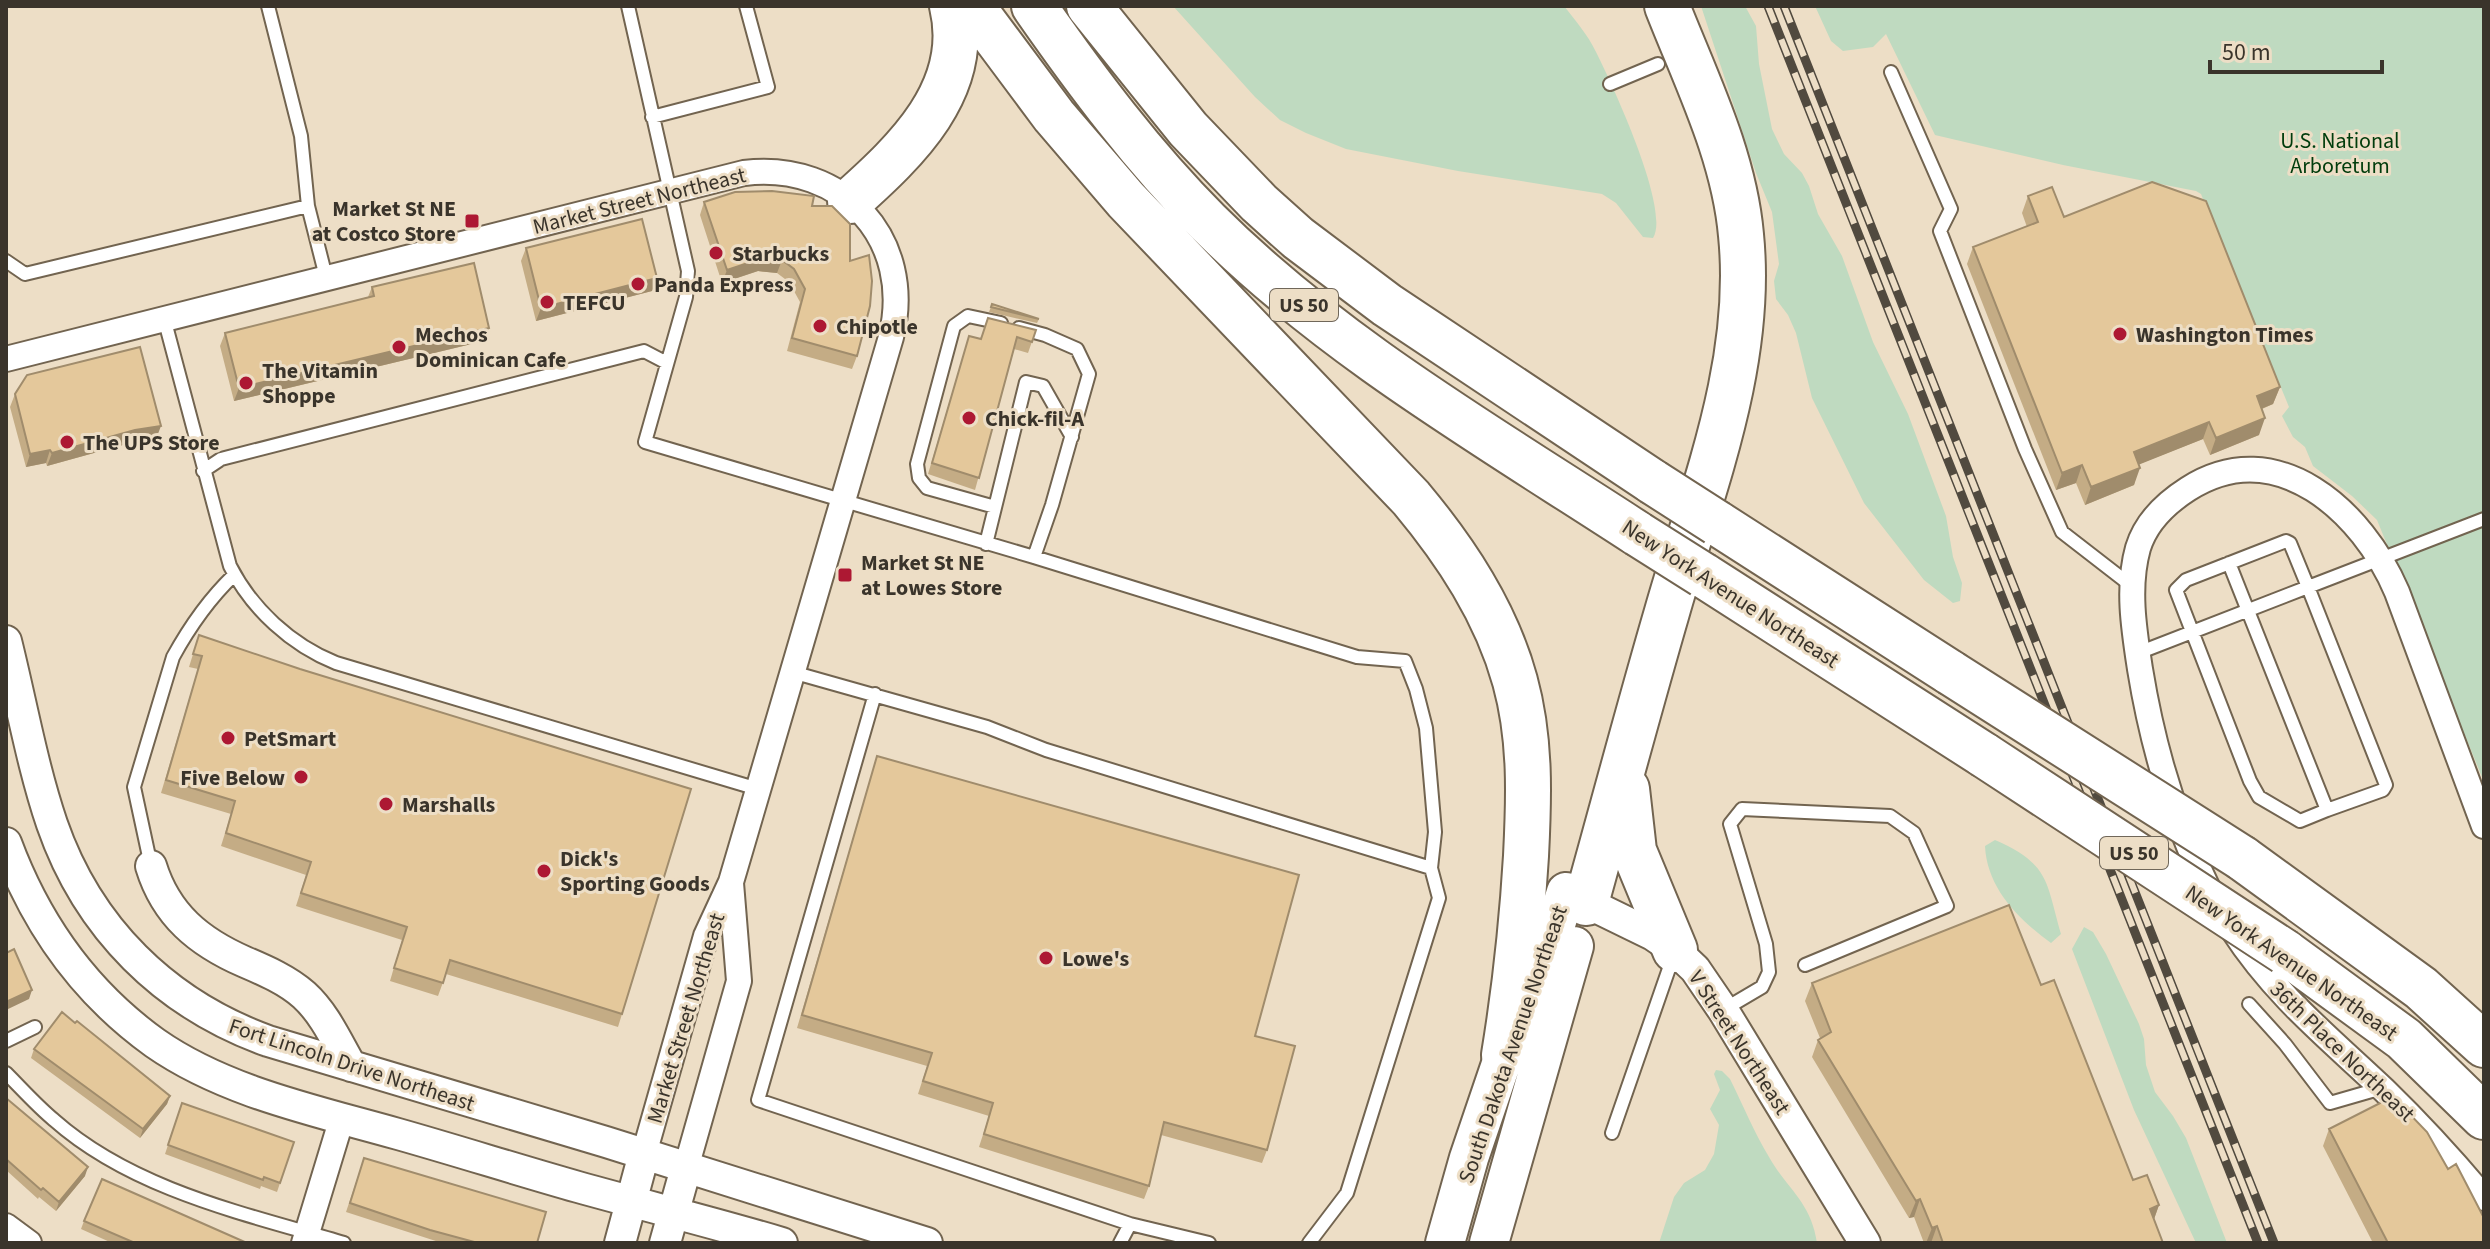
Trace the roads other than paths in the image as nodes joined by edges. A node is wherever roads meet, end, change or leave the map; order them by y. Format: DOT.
graph roads {
  1 [pos="268,6"];
  2 [pos="628,6"];
  3 [pos="746,6"];
  4 [pos="952,6"];
  5 [pos="972,6"];
  6 [pos="1034,6"];
  7 [pos="1089,6"];
  8 [pos="1121,6"];
  9 [pos="1635,6"];
  10 [pos="1667,6"];
  11 [pos="1658,64"];
  12 [pos="1891,72"];
  13 [pos="1610,84"];
  14 [pos="652,117"];
  15 [pos="670,190"];
  16 [pos="850,201"];
  17 [pos="308,206"];
  18 [pos="6,261"];
  19 [pos="1339,271"];
  20 [pos="326,277"];
  21 [pos="164,318"];
  22 [pos="6,359"];
  23 [pos="667,363"];
  24 [pos="1072,437"];
  25 [pos="203,471"];
  26 [pos="843,501"];
  27 [pos="995,507"];
  28 [pos="2484,519"];
  29 [pos="986,544"];
  30 [pos="1034,557"];
  31 [pos="2382,559"];
  32 [pos="2229,563"];
  33 [pos="234,575"];
  34 [pos="2133,587"];
  35 [pos="2308,587"];
  36 [pos="2248,610"];
  37 [pos="2191,632"];
  38 [pos="6,641"];
  39 [pos="2138,653"];
  40 [pos="792,672"];
  41 [pos="875,694"];
  42 [pos="1529,765"];
  43 [pos="1624,767"];
  44 [pos="758,789"];
  45 [pos="2327,810"];
  46 [pos="2484,826"];
  47 [pos="6,843"];
  48 [pos="151,866"];
  49 [pos="1431,868"];
  50 [pos="731,882"];
  51 [pos="14,889"];
  52 [pos="1576,898"];
  53 [pos="1675,950"];
  54 [pos="1805,965"];
  55 [pos="2421,988"];
  56 [pos="2484,1000"];
  57 [pos="2249,1004"];
  58 [pos="1723,1010"];
  59 [pos="35,1027"];
  60 [pos="6,1041"];
  61 [pos="2484,1045"];
  62 [pos="1504,1055"];
  63 [pos="351,1066"];
  64 [pos="6,1073"];
  65 [pos="2382,1088"];
  66 [pos="2484,1117"];
  67 [pos="342,1118"];
  68 [pos="1612,1133"];
  69 [pos="644,1154"];
  70 [pos="1469,1158"];
  71 [pos="686,1168"];
  72 [pos="2484,1198"];
  73 [pos="631,1201"];
  74 [pos="673,1212"];
  75 [pos="1130,1224"];
  76 [pos="306,1238"];
  77 [pos="344,1243"];
  78 [pos="620,1243"];
  79 [pos="665,1243"];
  80 [pos="782,1243"];
  81 [pos="927,1243"];
  82 [pos="1120,1243"];
  83 [pos="1209,1243"];
  84 [pos="1309,1243"];
  85 [pos="1420,1243"];
  86 [pos="1445,1243"];
  87 [pos="1489,1243"];
  88 [pos="1865,1243"];
  1 -- 17 [label="lane"];
  2 -- 14 [label="lane"];
  3 -- 14 [label="lane"];
  4 -- 16 [label="highway"];
  5 -- 42 [label="highway"];
  6 -- 66 [label="highway, New York Avenue Northeast / US 50, bridge"];
  7 -- 19 [label="highway, US 50"];
  8 -- 19 [label="highway"];
  9 -- 11 [label="highway"];
  10 -- 43 [label="highway"];
  11 -- 13 [label="lane"];
  11 -- 52 [label="highway"];
  12 -- 34 [label="lane"];
  14 -- 15 [label="lane"];
  15 -- 16 [label="street, Market Street Northeast"];
  15 -- 20 [label="street, Market Street Northeast"];
  15 -- 23 [label="lane"];
  16 -- 26 [label="street, Market Street Northeast"];
  17 -- 18 [label="lane"];
  17 -- 20 [label="lane"];
  19 -- 55 [label="highway, US 50, bridge"];
  20 -- 21 [label="street, Market Street Northeast"];
  21 -- 22 [label="street, Market Street Northeast"];
  21 -- 25 [label="lane"];
  23 -- 25 [label="lane"];
  23 -- 26 [label="lane"];
  24 -- 27 [label="lane"];
  24 -- 27 [label="lane"];
  24 -- 30 [label="lane"];
  25 -- 33 [label="lane"];
  26 -- 29 [label="lane"];
  26 -- 40 [label="street, Market Street Northeast"];
  27 -- 29 [label="lane"];
  28 -- 31 [label="lane"];
  29 -- 30 [label="lane"];
  30 -- 49 [label="lane"];
  31 -- 34 [label="street, 36th Place Northeast"];
  31 -- 35 [label="lane"];
  31 -- 46 [label="street, 36th Place Northeast"];
  32 -- 35 [label="lane"];
  32 -- 36 [label="lane"];
  32 -- 37 [label="lane"];
  33 -- 44 [label="lane"];
  33 -- 48 [label="lane"];
  34 -- 39 [label="street, 36th Place Northeast"];
  35 -- 36 [label="lane"];
  35 -- 45 [label="lane"];
  36 -- 37 [label="lane"];
  36 -- 45 [label="lane"];
  37 -- 39 [label="lane"];
  37 -- 45 [label="lane"];
  38 -- 63 [label="street, Fort Lincoln Drive Northeast"];
  39 -- 65 [label="street, 36th Place Northeast"];
  40 -- 41 [label="lane"];
  40 -- 44 [label="street, Market Street Northeast"];
  41 -- 49 [label="lane"];
  41 -- 75 [label="lane"];
  42 -- 52 [label="highway"];
  42 -- 62 [label="highway"];
  43 -- 52 [label="highway"];
  43 -- 53 [label="highway"];
  44 -- 50 [label="street, Market Street Northeast"];
  47 -- 51 [label="street"];
  48 -- 63 [label="street"];
  49 -- 84 [label="lane"];
  50 -- 69 [label="street, Market Street Northeast"];
  50 -- 71 [label="street, Market Street Northeast"];
  51 -- 67 [label="street"];
  52 -- 53 [label="street, V Street Northeast"];
  52 -- 62 [label="main road, South Dakota Avenue Northeast"];
  52 -- 87 [label="main road, South Dakota Avenue Northeast"];
  53 -- 58 [label="street, V Street Northeast"];
  53 -- 68 [label="lane"];
  54 -- 58 [label="lane"];
  55 -- 56 [label="highway"];
  55 -- 61 [label="highway, US 50"];
  57 -- 65 [label="lane"];
  58 -- 88 [label="street, V Street Northeast"];
  59 -- 60 [label="lane"];
  62 -- 70 [label="main road, South Dakota Avenue Northeast"];
  63 -- 69 [label="street, Fort Lincoln Drive Northeast"];
  64 -- 76 [label="lane"];
  65 -- 72 [label="street, 36th Place Northeast"];
  67 -- 73 [label="street"];
  67 -- 76 [label="street"];
  69 -- 71 [label="street, Fort Lincoln Drive Northeast"];
  69 -- 73 [label="street"];
  70 -- 85 [label="main road"];
  70 -- 86 [label="main road, South Dakota Avenue Northeast"];
  71 -- 74 [label="street"];
  71 -- 81 [label="street, Fort Lincoln Drive Northeast"];
  73 -- 74 [label="street"];
  73 -- 78 [label="street"];
  74 -- 79 [label="street"];
  74 -- 80 [label="street"];
  75 -- 82 [label="lane"];
  75 -- 83 [label="lane"];
  76 -- 77 [label="lane"];
}
